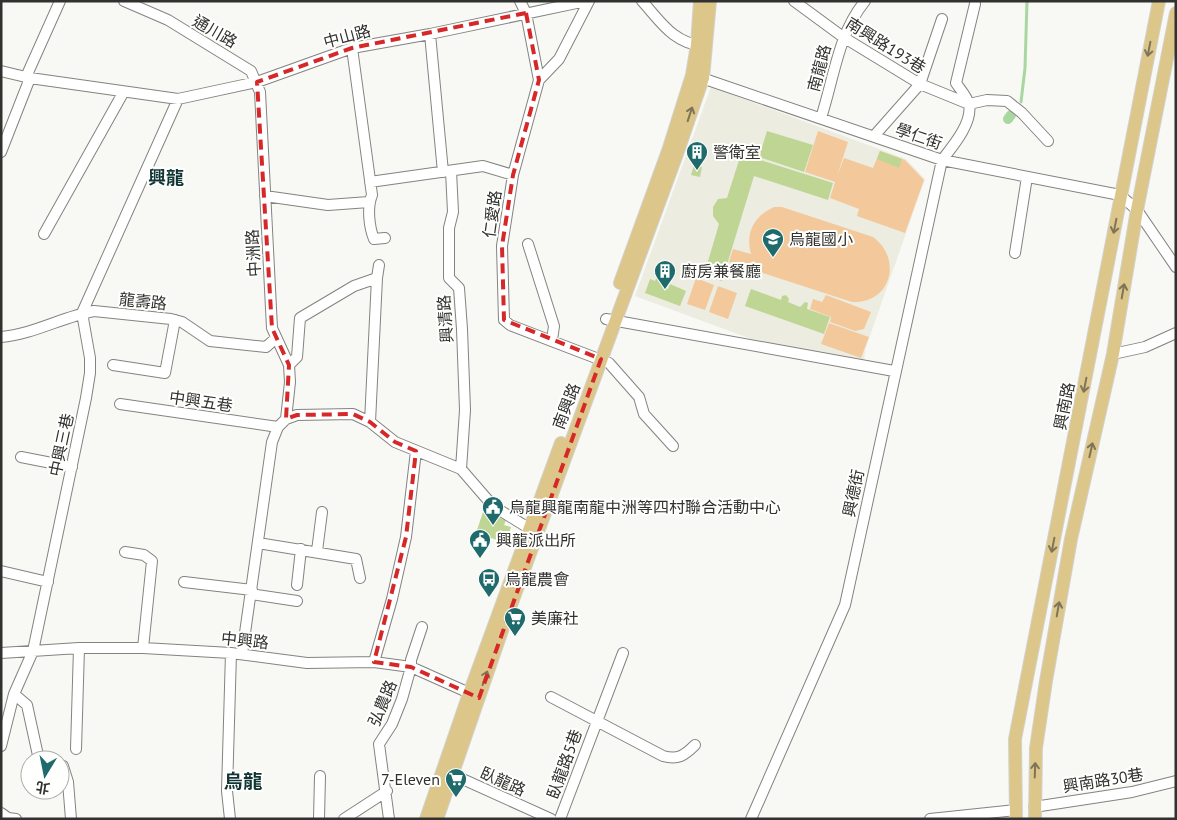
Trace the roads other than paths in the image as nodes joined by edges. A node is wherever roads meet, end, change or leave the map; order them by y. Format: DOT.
graph roads {
  1 [pos="60,1"];
  2 [pos="124,1"];
  3 [pos="520,1"];
  4 [pos="587,1"];
  5 [pos="642,1"];
  6 [pos="700,1"];
  7 [pos="710,1"];
  8 [pos="794,1"];
  9 [pos="865,1"];
  10 [pos="1159,1"];
  11 [pos="975,4"];
  12 [pos="526,13"];
  13 [pos="1176,13"];
  14 [pos="942,19"];
  15 [pos="430,34"];
  16 [pos="843,37"];
  17 [pos="702,46"];
  18 [pos="352,48"];
  19 [pos="1,71"];
  20 [pos="28,77"];
  21 [pos="698,77"];
  22 [pos="539,80"];
  23 [pos="257,82"];
  24 [pos="920,84"];
  25 [pos="123,93"];
  26 [pos="178,99"];
  27 [pos="969,104"];
  28 [pos="820,118"];
  29 [pos="874,136"];
  30 [pos="1048,141"];
  31 [pos="1,152"];
  32 [pos="942,160"];
  33 [pos="447,171"];
  34 [pos="513,175"];
  35 [pos="1027,177"];
  36 [pos="370,182"];
  37 [pos="1120,195"];
  38 [pos="265,196"];
  39 [pos="369,202"];
  40 [pos="1137,210"];
  41 [pos="44,234"];
  42 [pos="385,238"];
  43 [pos="528,244"];
  44 [pos="1014,253"];
  45 [pos="379,264"];
  46 [pos="1176,267"];
  47 [pos="377,278"];
  48 [pos="82,313"];
  49 [pos="175,320"];
  50 [pos="610,320"];
  51 [pos="1176,333"];
  52 [pos="1,337"];
  53 [pos="276,338"];
  54 [pos="552,340"];
  55 [pos="1113,354"];
  56 [pos="597,358"];
  57 [pos="113,365"];
  58 [pos="288,365"];
  59 [pos="894,371"];
  60 [pos="120,404"];
  61 [pos="286,419"];
  62 [pos="370,422"];
  63 [pos="278,428"];
  64 [pos="673,446"];
  65 [pos="416,451"];
  66 [pos="22,457"];
  67 [pos="72,467"];
  68 [pos="461,470"];
  69 [pos="322,512"];
  70 [pos="533,531"];
  71 [pos="258,542"];
  72 [pos="301,549"];
  73 [pos="317,551"];
  74 [pos="125,552"];
  75 [pos="1,571"];
  76 [pos="360,578"];
  77 [pos="48,582"];
  78 [pos="184,582"];
  79 [pos="297,585"];
  80 [pos="251,592"];
  81 [pos="297,601"];
  82 [pos="422,627"];
  83 [pos="79,648"];
  84 [pos="143,648"];
  85 [pos="33,652"];
  86 [pos="623,652"];
  87 [pos="1,653"];
  88 [pos="231,653"];
  89 [pos="242,654"];
  90 [pos="374,662"];
  91 [pos="411,668"];
  92 [pos="14,694"];
  93 [pos="474,696"];
  94 [pos="551,697"];
  95 [pos="597,720"];
  96 [pos="696,745"];
  97 [pos="1,746"];
  98 [pos="76,749"];
  99 [pos="37,750"];
  100 [pos="447,772"];
  101 [pos="320,776"];
  102 [pos="1176,781"];
  103 [pos="387,791"];
  104 [pos="69,800"];
  105 [pos="1,813"];
  106 [pos="1034,813"];
  107 [pos="1016,814"];
  108 [pos="16,819"];
  109 [pos="71,819"];
  110 [pos="230,819"];
  111 [pos="320,819"];
  112 [pos="344,819"];
  113 [pos="389,819"];
  114 [pos="426,819"];
  115 [pos="437,819"];
  116 [pos="551,819"];
  117 [pos="560,819"];
  118 [pos="751,819"];
  119 [pos="930,819"];
  1 -- 20 [label="street"];
  2 -- 23 [label="street, 通川路"];
  3 -- 12 [label="street"];
  4 -- 12 [label="street, 中山路"];
  4 -- 22 [label="street, 中山路"];
  5 -- 17 [label="street"];
  6 -- 17 [label="main road, 南興路"];
  7 -- 17 [label="main road, 南興路"];
  8 -- 16 [label="street, 南興路193巷"];
  9 -- 16 [label="street, 南龍路"];
  10 -- 37 [label="main road, 興南路, one-way"];
  11 -- 27 [label="street"];
  12 -- 15 [label="street, 中山路"];
  12 -- 22 [label="street, 仁愛路"];
  13 -- 40 [label="main road"];
  14 -- 24 [label="street"];
  15 -- 18 [label="street, 中山路"];
  15 -- 33 [label="street"];
  16 -- 24 [label="street, 南興路193巷"];
  16 -- 28 [label="street, 南龍路"];
  17 -- 21 [label="main road, 南興路"];
  18 -- 23 [label="street, 中山路"];
  18 -- 36 [label="street"];
  19 -- 20 [label="street, 中山路"];
  20 -- 25 [label="street, 中山路"];
  20 -- 31 [label="street"];
  21 -- 28 [label="street, 學仁街"];
  21 -- 50 [label="main road, 南興路"];
  22 -- 34 [label="street, 仁愛路"];
  23 -- 26 [label="street, 中山路"];
  23 -- 38 [label="street, 中洲路"];
  24 -- 27 [label="street, 南興路193巷"];
  24 -- 29 [label="street"];
  25 -- 26 [label="street, 中山路"];
  25 -- 41 [label="street"];
  26 -- 48 [label="street"];
  27 -- 30 [label="street"];
  27 -- 32 [label="street"];
  28 -- 29 [label="street, 學仁街"];
  29 -- 32 [label="street, 學仁街"];
  32 -- 35 [label="street, 學仁街"];
  32 -- 59 [label="street, 興德街"];
  33 -- 34 [label="street"];
  33 -- 36 [label="street"];
  33 -- 68 [label="street, 興清路"];
  34 -- 54 [label="street, 仁愛路"];
  35 -- 37 [label="street, 學仁街"];
  35 -- 44 [label="street"];
  36 -- 39 [label="street"];
  37 -- 40 [label="street"];
  37 -- 107 [label="main road, 興南路, one-way"];
  38 -- 39 [label="street"];
  38 -- 53 [label="street, 中洲路"];
  39 -- 42 [label="street"];
  40 -- 46 [label="street"];
  55 -- 40 [label="main road, one-way"];
  43 -- 54 [label="street"];
  45 -- 47 [label="street"];
  47 -- 58 [label="street"];
  47 -- 62 [label="street"];
  48 -- 49 [label="street, 龍壽路"];
  48 -- 52 [label="street, 龍壽路"];
  48 -- 67 [label="street, 中興三巷"];
  49 -- 53 [label="street, 龍壽路"];
  49 -- 57 [label="street"];
  50 -- 56 [label="main road, 南興路"];
  50 -- 59 [label="street"];
  51 -- 55 [label="street"];
  53 -- 58 [label="street, 中洲路"];
  54 -- 56 [label="street, 仁愛路"];
  106 -- 55 [label="main road, one-way"];
  56 -- 64 [label="street, 仁愛路"];
  56 -- 70 [label="main road, 南興路"];
  58 -- 61 [label="street, 中洲路"];
  59 -- 118 [label="street, 興德街"];
  60 -- 63 [label="street, 中興五巷"];
  61 -- 62 [label="street"];
  61 -- 63 [label="street"];
  62 -- 65 [label="street"];
  63 -- 71 [label="street"];
  65 -- 68 [label="street"];
  65 -- 90 [label="street"];
  66 -- 67 [label="street"];
  67 -- 77 [label="street, 中興三巷"];
  68 -- 70 [label="street"];
  69 -- 73 [label="street"];
  70 -- 93 [label="main road, 南興路"];
  71 -- 72 [label="street"];
  71 -- 80 [label="street"];
  72 -- 73 [label="street"];
  72 -- 79 [label="street"];
  73 -- 76 [label="street"];
  74 -- 84 [label="street"];
  75 -- 77 [label="street"];
  77 -- 85 [label="street, 中興三巷"];
  78 -- 80 [label="street"];
  80 -- 81 [label="street"];
  80 -- 89 [label="street"];
  82 -- 91 [label="street, 弘農路"];
  83 -- 84 [label="street, 中興路"];
  83 -- 85 [label="street, 中興路"];
  83 -- 98 [label="street"];
  84 -- 88 [label="street, 中興路"];
  85 -- 87 [label="street, 中興路"];
  85 -- 92 [label="street, 中興三巷"];
  86 -- 95 [label="street, 臥龍路5巷"];
  88 -- 89 [label="street, 中興路"];
  88 -- 110 [label="street"];
  89 -- 90 [label="street, 中興路"];
  90 -- 91 [label="street, 中興路"];
  91 -- 93 [label="street, 中興路"];
  91 -- 103 [label="street, 弘農路"];
  92 -- 97 [label="street, 中興三巷"];
  92 -- 99 [label="street"];
  93 -- 100 [label="main road, 南興路"];
  94 -- 95 [label="street, 臥龍路5巷"];
  95 -- 96 [label="street, 臥龍路5巷"];
  95 -- 117 [label="street, 臥龍路5巷"];
  100 -- 114 [label="main road, 南興路"];
  100 -- 115 [label="main road, 南興路"];
  100 -- 116 [label="street, 臥龍路"];
  101 -- 111 [label="street"];
  102 -- 106 [label="street, 興南路30巷"];
  103 -- 112 [label="street"];
  103 -- 113 [label="street, 弘農路"];
  104 -- 109 [label="street"];
  105 -- 108 [label="street"];
  107 -- 119 [label="street"];
}
